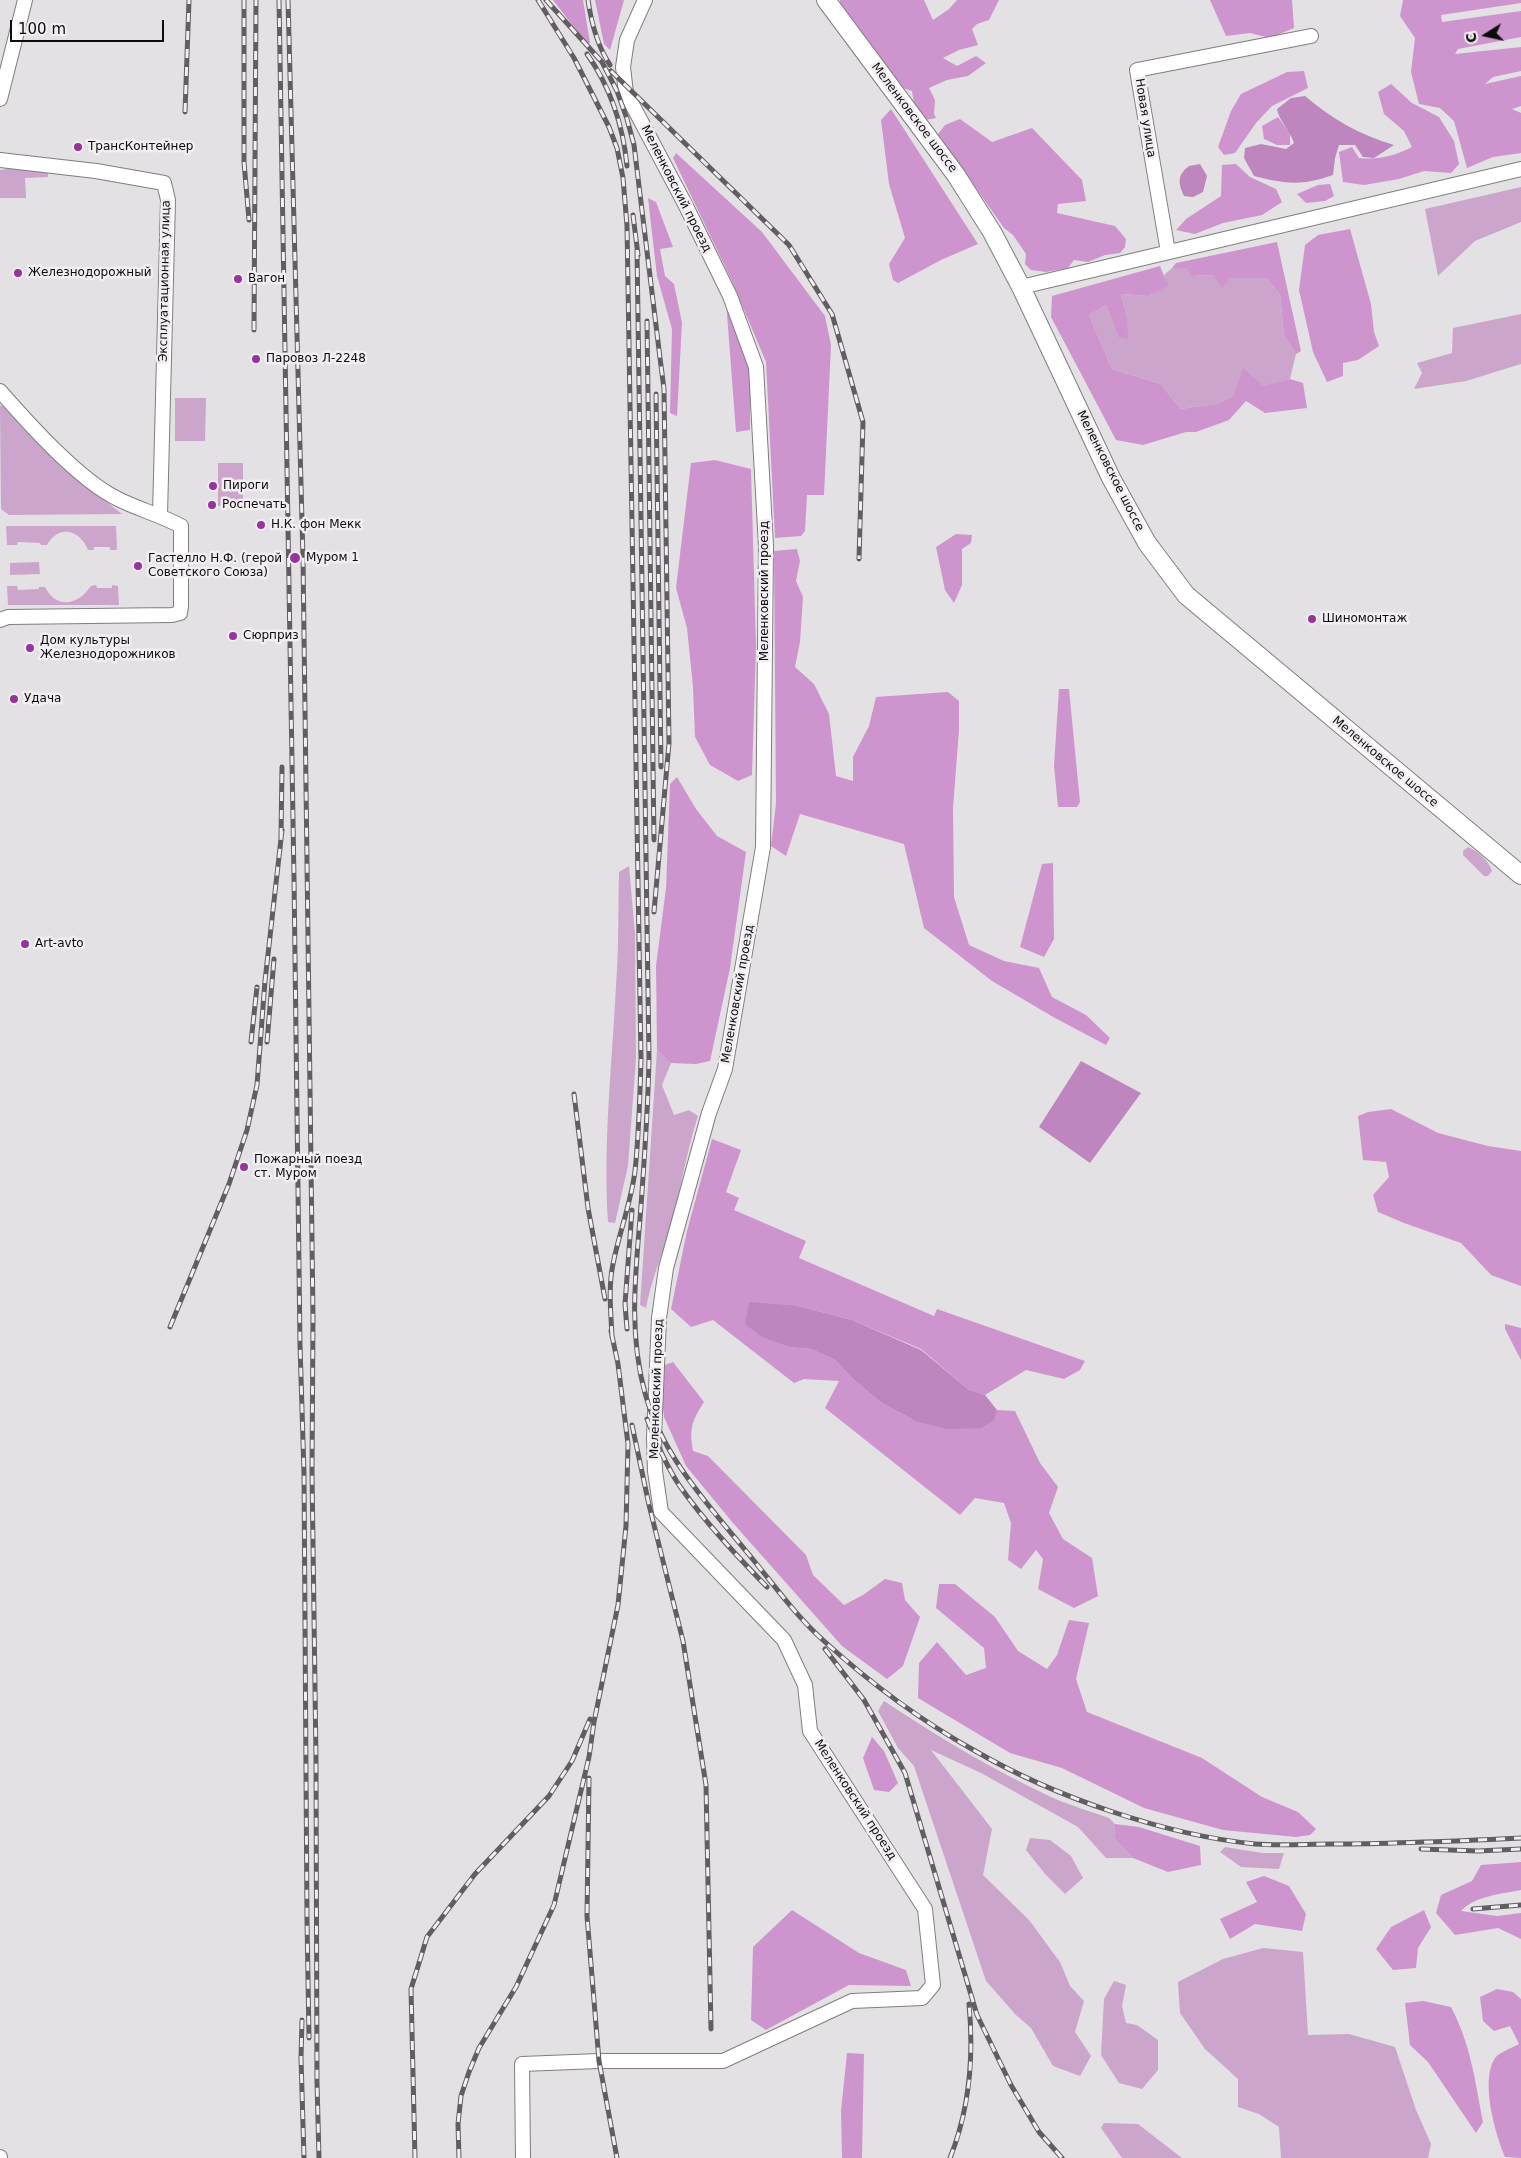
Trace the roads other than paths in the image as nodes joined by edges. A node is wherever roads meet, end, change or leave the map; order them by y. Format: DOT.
graph roads {
  1 [pos="25,0"];
  2 [pos="645,0"];
  3 [pos="826,0"];
  4 [pos="1311,36"];
  5 [pos="0,99"];
  6 [pos="0,160"];
  7 [pos="1521,169"];
  8 [pos="1168,252"];
  9 [pos="1021,287"];
  10 [pos="0,391"];
  11 [pos="6,402"];
  12 [pos="160,515"];
  13 [pos="0,620"];
  14 [pos="1521,875"];
  15 [pos="523,2158"];
  1 -- 5 [label="street"];
  2 -- 15 [label="street, Меленковский проезд"];
  3 -- 9 [label="main road, Меленковское шоссе"];
  4 -- 8 [label="street, Новая улица"];
  6 -- 12 [label="street, Эксплуатационная улица"];
  7 -- 8 [label="street"];
  8 -- 9 [label="street"];
  9 -- 14 [label="main road, Меленковское шоссе"];
  10 -- 11 [label="street"];
  11 -- 12 [label="street"];
  12 -- 13 [label="street"];
}
